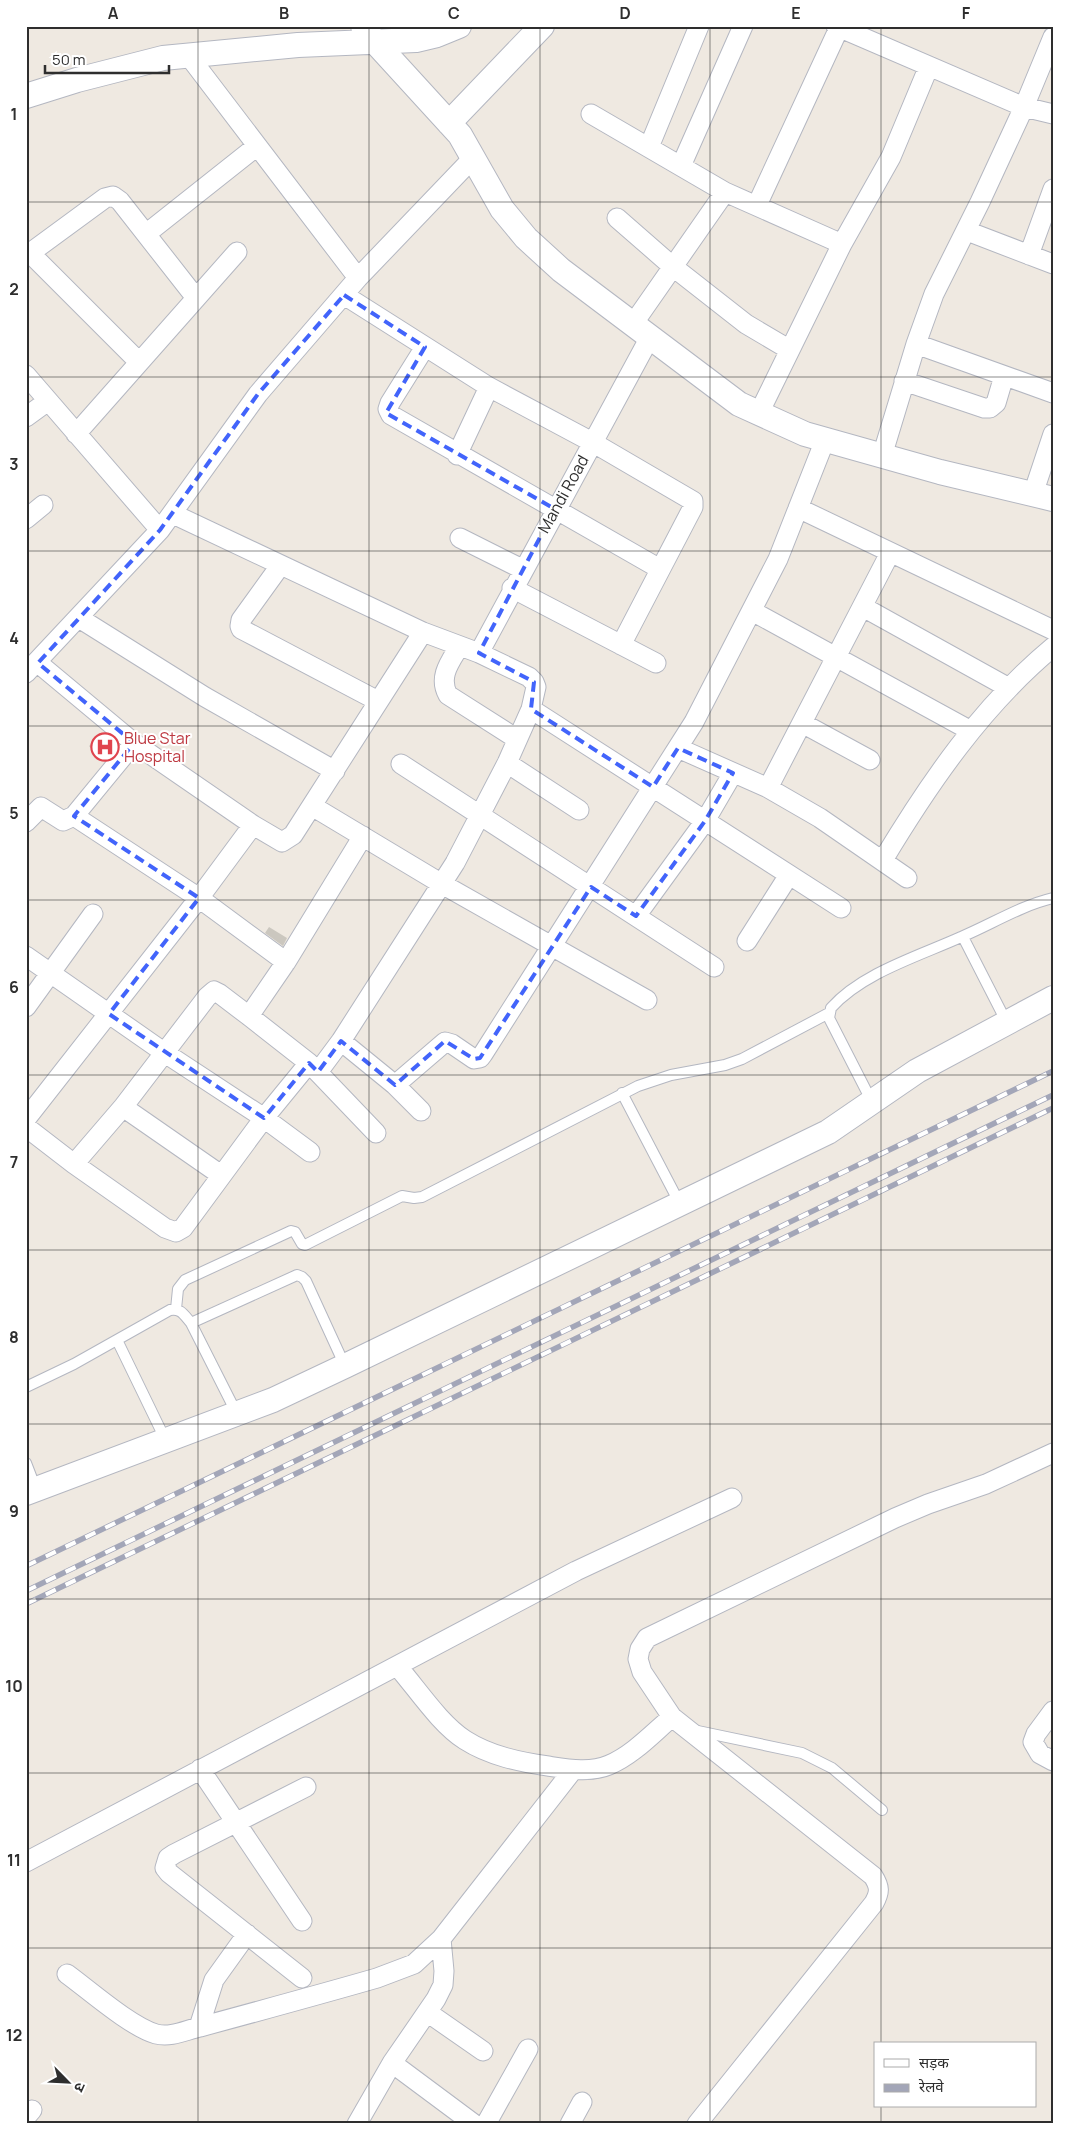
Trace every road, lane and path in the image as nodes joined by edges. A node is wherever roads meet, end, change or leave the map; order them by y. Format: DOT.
graph roads {
  1 [pos="459,26"];
  2 [pos="542,26"];
  3 [pos="699,26"];
  4 [pos="743,26"];
  5 [pos="837,27"];
  6 [pos="369,34"];
  7 [pos="1053,37"];
  8 [pos="188,55"];
  9 [pos="929,66"];
  10 [pos="26,96"];
  11 [pos="1024,107"];
  12 [pos="592,114"];
  13 [pos="1053,114"];
  14 [pos="449,123"];
  15 [pos="257,146"];
  16 [pos="649,147"];
  17 [pos="472,159"];
  18 [pos="681,166"];
  19 [pos="1053,189"];
  20 [pos="725,192"];
  21 [pos="757,205"];
  22 [pos="618,218"];
  23 [pos="967,231"];
  24 [pos="146,234"];
  25 [pos="842,244"];
  26 [pos="237,252"];
  27 [pos="28,254"];
  28 [pos="1029,255"];
  29 [pos="1053,264"];
  30 [pos="672,266"];
  31 [pos="358,278"];
  32 [pos="344,295"];
  33 [pos="196,298"];
  34 [pos="642,330"];
  35 [pos="916,344"];
  36 [pos="425,347"];
  37 [pos="790,350"];
  38 [pos="140,362"];
  39 [pos="26,375"];
  40 [pos="1004,376"];
  41 [pos="904,381"];
  42 [pos="490,387"];
  43 [pos="1053,392"];
  44 [pos="48,401"];
  45 [pos="759,413"];
  46 [pos="26,417"];
  47 [pos="76,434"];
  48 [pos="1053,434"];
  49 [pos="825,440"];
  50 [pos="592,442"];
  51 [pos="457,455"];
  52 [pos="882,456"];
  53 [pos="1043,496"];
  54 [pos="43,505"];
  55 [pos="798,508"];
  56 [pos="555,509"];
  57 [pos="173,514"];
  58 [pos="26,519"];
  59 [pos="160,530"];
  60 [pos="460,538"];
  61 [pos="890,553"];
  62 [pos="280,566"];
  63 [pos="660,569"];
  64 [pos="522,570"];
  65 [pos="512,588"];
  66 [pos="863,607"];
  67 [pos="752,611"];
  68 [pos="80,618"];
  69 [pos="1053,630"];
  70 [pos="423,632"];
  71 [pos="621,645"];
  72 [pos="459,647"];
  73 [pos="1053,647"];
  74 [pos="478,653"];
  75 [pos="838,657"];
  76 [pos="656,663"];
  77 [pos="30,668"];
  78 [pos="1009,688"];
  79 [pos="378,702"];
  80 [pos="531,709"];
  81 [pos="802,723"];
  82 [pos="971,731"];
  83 [pos="517,739"];
  84 [pos="134,743"];
  85 [pos="678,748"];
  86 [pos="870,760"];
  87 [pos="506,763"];
  88 [pos="401,764"];
  89 [pos="335,771"];
  90 [pos="733,773"];
  91 [pos="654,787"];
  92 [pos="768,788"];
  93 [pos="312,806"];
  94 [pos="578,810"];
  95 [pos="480,814"];
  96 [pos="74,816"];
  97 [pos="706,821"];
  98 [pos="26,822"];
  99 [pos="253,825"];
  100 [pos="363,836"];
  101 [pos="882,860"];
  102 [pos="789,875"];
  103 [pos="907,878"];
  104 [pos="442,884"];
  105 [pos="591,887"];
  106 [pos="199,898"];
  107 [pos="1053,898"];
  108 [pos="841,908"];
  109 [pos="93,914"];
  110 [pos="636,916"];
  111 [pos="963,937"];
  112 [pos="747,941"];
  113 [pos="552,945"];
  114 [pos="26,956"];
  115 [pos="286,962"];
  116 [pos="714,967"];
  117 [pos="52,974"];
  118 [pos="1053,998"];
  119 [pos="647,1000"];
  120 [pos="26,1007"];
  121 [pos="829,1013"];
  122 [pos="109,1014"];
  123 [pos="250,1016"];
  124 [pos="1007,1023"];
  125 [pos="341,1041"];
  126 [pos="165,1053"];
  127 [pos="313,1068"];
  128 [pos="396,1086"];
  129 [pos="622,1093"];
  130 [pos="872,1102"];
  131 [pos="123,1107"];
  132 [pos="421,1111"];
  133 [pos="264,1118"];
  134 [pos="26,1119"];
  135 [pos="26,1127"];
  136 [pos="376,1133"];
  137 [pos="310,1152"];
  138 [pos="74,1164"];
  139 [pos="221,1175"];
  140 [pos="680,1204"];
  141 [pos="176,1309"];
  142 [pos="191,1323"];
  143 [pos="117,1340"];
  144 [pos="345,1366"];
  145 [pos="26,1387"];
  146 [pos="237,1414"];
  147 [pos="166,1441"];
  148 [pos="1053,1453"];
  149 [pos="26,1463"];
  150 [pos="31,1491"];
  151 [pos="732,1498"];
  152 [pos="398,1667"];
  153 [pos="1053,1711"];
  154 [pos="672,1716"];
  155 [pos="688,1728"];
  156 [pos="1053,1761"];
  157 [pos="200,1770"];
  158 [pos="573,1770"];
  159 [pos="306,1787"];
  160 [pos="882,1810"];
  161 [pos="236,1822"];
  162 [pos="26,1862"];
  163 [pos="302,1921"];
  164 [pos="247,1934"];
  165 [pos="440,1939"];
  166 [pos="67,1974"];
  167 [pos="302,1978"];
  168 [pos="427,2012"];
  169 [pos="199,2027"];
  170 [pos="528,2049"];
  171 [pos="483,2051"];
  172 [pos="392,2063"];
  173 [pos="582,2102"];
  174 [pos="357,2124"];
  175 [pos="474,2124"];
  176 [pos="486,2124"];
  177 [pos="570,2124"];
  178 [pos="698,2124"];
  1 -- 6 [label="street"];
  2 -- 14 [label="street"];
  3 -- 16 [label="street"];
  4 -- 18 [label="street"];
  5 -- 9 [label="street"];
  5 -- 21 [label="street"];
  6 -- 8 [label="street"];
  6 -- 14 [label="street"];
  7 -- 11 [label="street"];
  8 -- 10 [label="street"];
  8 -- 15 [label="street"];
  9 -- 11 [label="street"];
  9 -- 25 [label="street"];
  11 -- 13 [label="street"];
  11 -- 23 [label="street"];
  12 -- 16 [label="street"];
  14 -- 17 [label="street"];
  15 -- 24 [label="street"];
  15 -- 31 [label="street"];
  16 -- 18 [label="street"];
  17 -- 31 [label="street"];
  17 -- 34 [label="street"];
  18 -- 20 [label="street"];
  19 -- 28 [label="street"];
  20 -- 21 [label="street"];
  20 -- 30 [label="street, Mandi Road"];
  21 -- 25 [label="street"];
  22 -- 30 [label="street"];
  23 -- 28 [label="street"];
  23 -- 35 [label="street"];
  24 -- 27 [label="street"];
  24 -- 33 [label="street"];
  25 -- 37 [label="street"];
  26 -- 33 [label="street"];
  27 -- 38 [label="street"];
  28 -- 29 [label="street"];
  30 -- 34 [label="street, Mandi Road"];
  30 -- 37 [label="street"];
  31 -- 32 [label="street"];
  32 -- 36 [label="street"];
  32 -- 57 [label="street"];
  33 -- 38 [label="street"];
  34 -- 45 [label="street"];
  34 -- 50 [label="street, Mandi Road"];
  35 -- 40 [label="street"];
  35 -- 41 [label="street"];
  36 -- 42 [label="street"];
  36 -- 51 [label="street"];
  37 -- 45 [label="street"];
  38 -- 47 [label="street"];
  39 -- 44 [label="street"];
  40 -- 41 [label="street"];
  40 -- 43 [label="street"];
  41 -- 52 [label="street"];
  42 -- 50 [label="street"];
  42 -- 51 [label="street"];
  44 -- 46 [label="street"];
  44 -- 47 [label="street"];
  45 -- 49 [label="street"];
  47 -- 59 [label="street"];
  48 -- 53 [label="street"];
  49 -- 52 [label="street"];
  49 -- 55 [label="street"];
  50 -- 56 [label="street, Mandi Road"];
  50 -- 63 [label="street"];
  51 -- 56 [label="street"];
  52 -- 53 [label="street"];
  54 -- 58 [label="street"];
  55 -- 61 [label="street"];
  55 -- 67 [label="street"];
  56 -- 63 [label="street"];
  56 -- 64 [label="street, Mandi Road"];
  57 -- 59 [label="street"];
  57 -- 62 [label="street"];
  59 -- 68 [label="street"];
  60 -- 64 [label="street"];
  61 -- 66 [label="street"];
  61 -- 69 [label="street"];
  62 -- 70 [label="street"];
  62 -- 79 [label="street"];
  63 -- 71 [label="street"];
  64 -- 65 [label="street, Mandi Road"];
  65 -- 71 [label="street"];
  65 -- 74 [label="street, Mandi Road"];
  66 -- 75 [label="street"];
  66 -- 78 [label="street"];
  67 -- 75 [label="street"];
  67 -- 85 [label="street"];
  68 -- 77 [label="street"];
  68 -- 89 [label="street"];
  70 -- 72 [label="street"];
  70 -- 79 [label="street"];
  71 -- 76 [label="street"];
  72 -- 74 [label="street"];
  72 -- 83 [label="street"];
  73 -- 78 [label="street"];
  74 -- 80 [label="street"];
  75 -- 81 [label="street"];
  75 -- 82 [label="street"];
  77 -- 84 [label="street"];
  78 -- 82 [label="street"];
  79 -- 89 [label="street"];
  80 -- 83 [label="street"];
  80 -- 91 [label="street"];
  81 -- 86 [label="street"];
  81 -- 92 [label="street"];
  82 -- 101 [label="street"];
  83 -- 87 [label="street"];
  84 -- 96 [label="street"];
  84 -- 99 [label="street"];
  85 -- 90 [label="street"];
  85 -- 91 [label="street"];
  87 -- 94 [label="street"];
  87 -- 95 [label="street"];
  88 -- 95 [label="street"];
  89 -- 93 [label="street"];
  90 -- 92 [label="street"];
  90 -- 97 [label="street"];
  91 -- 97 [label="street"];
  91 -- 105 [label="street"];
  92 -- 101 [label="street"];
  93 -- 99 [label="street"];
  93 -- 100 [label="street"];
  95 -- 104 [label="street"];
  95 -- 105 [label="street"];
  96 -- 98 [label="street"];
  96 -- 106 [label="street"];
  97 -- 102 [label="street"];
  97 -- 110 [label="street"];
  99 -- 106 [label="street"];
  100 -- 104 [label="street"];
  100 -- 115 [label="street"];
  101 -- 103 [label="street"];
  102 -- 108 [label="street"];
  102 -- 112 [label="street"];
  104 -- 113 [label="street"];
  104 -- 125 [label="street"];
  105 -- 110 [label="street"];
  105 -- 113 [label="street"];
  106 -- 115 [label="street"];
  106 -- 122 [label="street"];
  107 -- 111 [label="lane"];
  109 -- 117 [label="street"];
  110 -- 116 [label="street"];
  111 -- 121 [label="lane"];
  111 -- 124 [label="lane"];
  113 -- 119 [label="street"];
  113 -- 128 [label="street"];
  114 -- 117 [label="street"];
  115 -- 123 [label="street"];
  117 -- 120 [label="street"];
  117 -- 122 [label="street"];
  118 -- 124 [label="street"];
  121 -- 129 [label="lane"];
  121 -- 130 [label="lane"];
  122 -- 126 [label="street"];
  122 -- 134 [label="street"];
  123 -- 126 [label="street"];
  123 -- 127 [label="street"];
  124 -- 130 [label="street"];
  125 -- 127 [label="street"];
  125 -- 128 [label="street"];
  126 -- 131 [label="street"];
  126 -- 133 [label="street"];
  127 -- 133 [label="street"];
  127 -- 136 [label="street"];
  128 -- 132 [label="street"];
  129 -- 140 [label="lane"];
  129 -- 141 [label="lane"];
  130 -- 140 [label="street"];
  131 -- 138 [label="street"];
  131 -- 139 [label="street"];
  133 -- 137 [label="street"];
  133 -- 139 [label="street"];
  135 -- 138 [label="street"];
  138 -- 139 [label="street"];
  140 -- 144 [label="street"];
  141 -- 142 [label="lane"];
  141 -- 143 [label="lane"];
  142 -- 144 [label="lane"];
  142 -- 146 [label="lane"];
  143 -- 145 [label="lane"];
  143 -- 147 [label="lane"];
  144 -- 146 [label="street"];
  146 -- 147 [label="street"];
  147 -- 150 [label="street"];
  148 -- 154 [label="street"];
  149 -- 150 [label="lane"];
  151 -- 152 [label="street"];
  152 -- 157 [label="street"];
  152 -- 158 [label="street"];
  153 -- 156 [label="street"];
  154 -- 155 [label="street"];
  154 -- 158 [label="street"];
  155 -- 160 [label="lane"];
  155 -- 178 [label="street"];
  157 -- 161 [label="street"];
  157 -- 162 [label="street"];
  158 -- 165 [label="street"];
  159 -- 161 [label="street"];
  161 -- 163 [label="street"];
  161 -- 164 [label="street"];
  164 -- 167 [label="street"];
  164 -- 169 [label="street"];
  165 -- 168 [label="street"];
  165 -- 169 [label="street"];
  166 -- 169 [label="street"];
  168 -- 171 [label="street"];
  168 -- 172 [label="street"];
  170 -- 176 [label="street"];
  172 -- 174 [label="street"];
  172 -- 175 [label="street"];
  173 -- 177 [label="street"];
}
